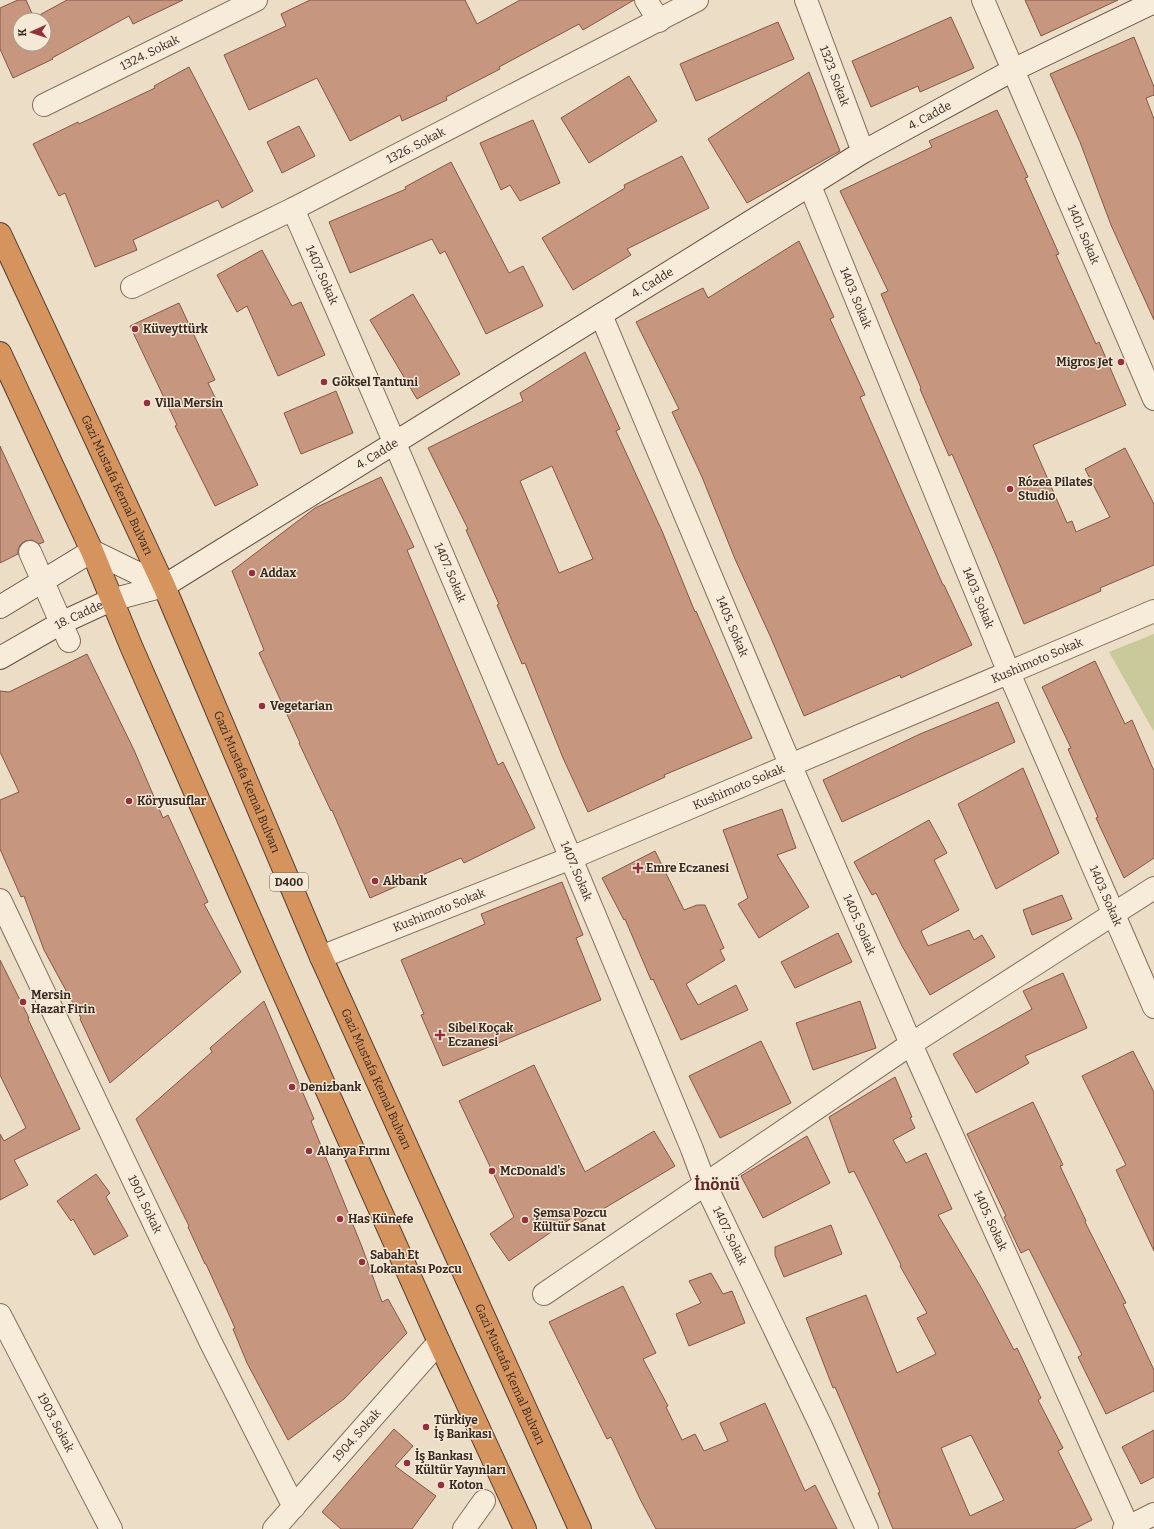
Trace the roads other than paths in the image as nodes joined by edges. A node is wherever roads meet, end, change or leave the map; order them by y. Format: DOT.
graph roads {
  1 [pos="256,0"];
  2 [pos="646,0"];
  3 [pos="697,0"];
  4 [pos="806,0"];
  5 [pos="983,0"];
  6 [pos="1154,2"];
  7 [pos="659,21"];
  8 [pos="1013,70"];
  9 [pos="44,105"];
  10 [pos="863,152"];
  11 [pos="810,186"];
  12 [pos="293,209"];
  13 [pos="0,234"];
  14 [pos="132,287"];
  15 [pos="601,315"];
  16 [pos="0,353"];
  17 [pos="1154,399"];
  18 [pos="395,443"];
  19 [pos="92,551"];
  20 [pos="30,552"];
  21 [pos="43,582"];
  22 [pos="164,586"];
  23 [pos="111,600"];
  24 [pos="0,607"];
  25 [pos="1154,611"];
  26 [pos="65,632"];
  27 [pos="0,658"];
  28 [pos="1009,673"];
  29 [pos="790,764"];
  30 [pos="571,858"];
  31 [pos="1154,888"];
  32 [pos="0,900"];
  33 [pos="1114,914"];
  34 [pos="321,957"];
  35 [pos="1154,1007"];
  36 [pos="911,1044"];
  37 [pos="705,1184"];
  38 [pos="544,1294"];
  39 [pos="0,1315"];
  40 [pos="439,1342"];
  41 [pos="484,1501"];
  42 [pos="1154,1514"];
  43 [pos="285,1521"];
  44 [pos="1127,1528"];
  45 [pos="111,1529"];
  46 [pos="464,1529"];
  47 [pos="525,1529"];
  48 [pos="580,1529"];
  49 [pos="867,1529"];
  1 -- 9 [label="street, 1324. Sokak"];
  2 -- 7 [label="street"];
  3 -- 7 [label="street, 1326. Sokak"];
  4 -- 10 [label="street, 1323. Sokak"];
  5 -- 8 [label="street, 1401. Sokak"];
  6 -- 8 [label="street, 4. Cadde"];
  7 -- 12 [label="street, 1326. Sokak"];
  8 -- 10 [label="street, 4. Cadde"];
  8 -- 17 [label="street, 1401. Sokak"];
  10 -- 11 [label="street, 4. Cadde"];
  11 -- 15 [label="street, 4. Cadde"];
  11 -- 28 [label="street, 1403. Sokak"];
  12 -- 14 [label="street, 1326. Sokak"];
  12 -- 18 [label="street, 1407. Sokak"];
  13 -- 22 [label="highway, Gazi Mustafa Kemal Bulvarı / D400"];
  15 -- 18 [label="street, 4. Cadde"];
  15 -- 29 [label="street, 1405. Sokak"];
  16 -- 19 [label="highway"];
  18 -- 22 [label="street, 4. Cadde"];
  18 -- 30 [label="street, 1407. Sokak"];
  19 -- 21 [label="street"];
  19 -- 22 [label="street"];
  19 -- 23 [label="highway"];
  20 -- 21 [label="street"];
  21 -- 24 [label="street"];
  21 -- 26 [label="street"];
  22 -- 23 [label="street, 18. Cadde"];
  22 -- 34 [label="highway, Gazi Mustafa Kemal Bulvarı / D400"];
  23 -- 26 [label="street, 18. Cadde"];
  23 -- 40 [label="highway"];
  25 -- 28 [label="street, Kushimoto Sokak"];
  26 -- 27 [label="street, 18. Cadde"];
  28 -- 29 [label="street, Kushimoto Sokak"];
  28 -- 33 [label="street, 1403. Sokak"];
  29 -- 30 [label="street, Kushimoto Sokak"];
  29 -- 36 [label="street, 1405. Sokak"];
  30 -- 34 [label="street, Kushimoto Sokak"];
  30 -- 37 [label="street, 1407. Sokak"];
  31 -- 33 [label="street"];
  32 -- 43 [label="street, 1901. Sokak"];
  33 -- 35 [label="street, 1403. Sokak"];
  33 -- 36 [label="street"];
  34 -- 48 [label="highway, Gazi Mustafa Kemal Bulvarı / D400"];
  36 -- 37 [label="street"];
  36 -- 44 [label="street, 1405. Sokak"];
  37 -- 38 [label="street"];
  37 -- 49 [label="street, 1407. Sokak"];
  39 -- 45 [label="street, 1903. Sokak"];
  40 -- 43 [label="street, 1904. Sokak"];
  40 -- 47 [label="highway"];
  41 -- 46 [label="street"];
  42 -- 44 [label="street"];
}
